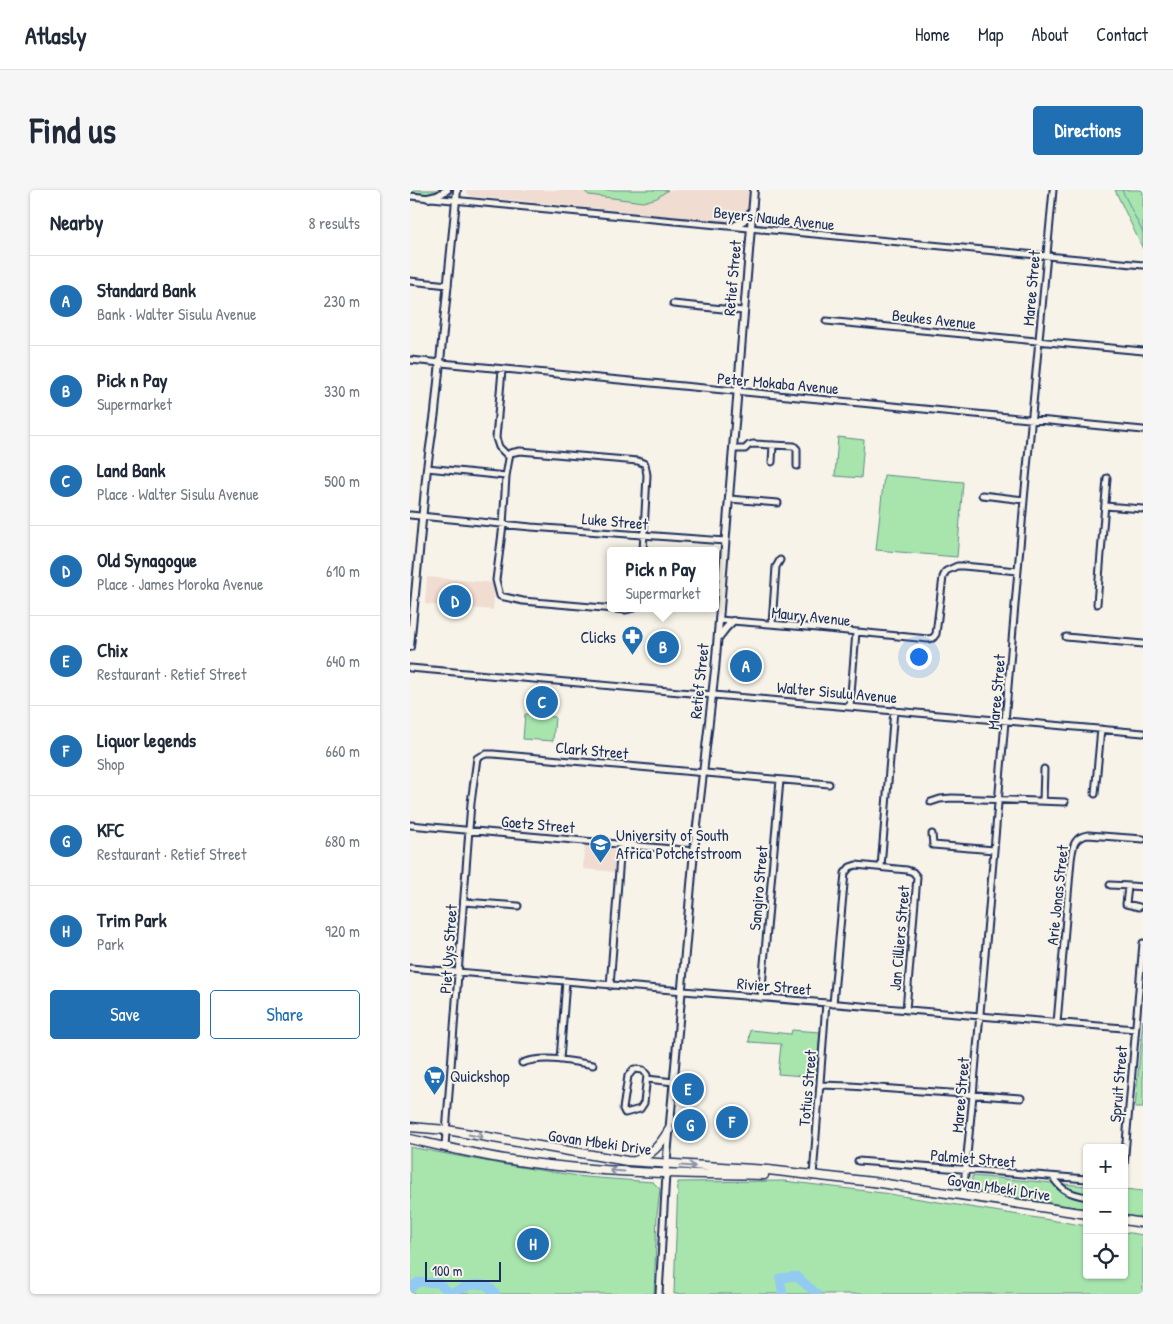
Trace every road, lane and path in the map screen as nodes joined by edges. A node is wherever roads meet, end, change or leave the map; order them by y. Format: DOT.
graph roads {
  1 [pos="447,190"];
  2 [pos="457,190"];
  3 [pos="754,190"];
  4 [pos="1053,190"];
  5 [pos="410,196"];
  6 [pos="428,198"];
  7 [pos="456,200"];
  8 [pos="751,212"];
  9 [pos="734,226"];
  10 [pos="750,228"];
  11 [pos="1046,256"];
  12 [pos="1143,265"];
  13 [pos="410,281"];
  14 [pos="448,285"];
  15 [pos="673,304"];
  16 [pos="743,311"];
  17 [pos="826,321"];
  18 [pos="1039,342"];
  19 [pos="1143,351"];
  20 [pos="410,360"];
  21 [pos="440,363"];
  22 [pos="502,370"];
  23 [pos="737,391"];
  24 [pos="1031,420"];
  25 [pos="1143,430"];
  26 [pos="773,445"];
  27 [pos="733,449"];
  28 [pos="508,456"];
  29 [pos="772,462"];
  30 [pos="797,466"];
  31 [pos="427,468"];
  32 [pos="506,476"];
  33 [pos="1107,478"];
  34 [pos="982,495"];
  35 [pos="729,499"];
  36 [pos="1024,500"];
  37 [pos="778,503"];
  38 [pos="1105,506"];
  39 [pos="1143,509"];
  40 [pos="410,515"];
  41 [pos="422,516"];
  42 [pos="503,525"];
  43 [pos="645,536"];
  44 [pos="725,541"];
  45 [pos="644,547"];
  46 [pos="780,560"];
  47 [pos="1018,570"];
  48 [pos="413,586"];
  49 [pos="1097,604"];
  50 [pos="607,609"];
  51 [pos="720,620"];
  52 [pos="733,621"];
  53 [pos="772,624"];
  54 [pos="856,632"];
  55 [pos="1066,637"];
  56 [pos="718,640"];
  57 [pos="1143,644"];
  58 [pos="410,647"];
  59 [pos="410,668"];
  60 [pos="712,693"];
  61 [pos="850,706"];
  62 [pos="894,710"];
  63 [pos="1006,720"];
  64 [pos="1101,729"];
  65 [pos="1143,732"];
  66 [pos="480,756"];
  67 [pos="1044,769"];
  68 [pos="702,772"];
  69 [pos="780,780"];
  70 [pos="828,784"];
  71 [pos="1095,794"];
  72 [pos="998,799"];
  73 [pos="1043,801"];
  74 [pos="931,802"];
  75 [pos="1064,802"];
  76 [pos="410,824"];
  77 [pos="469,831"];
  78 [pos="932,834"];
  79 [pos="1143,839"];
  80 [pos="621,844"];
  81 [pos="994,850"];
  82 [pos="694,851"];
  83 [pos="880,867"];
  84 [pos="1110,885"];
  85 [pos="1130,886"];
  86 [pos="1143,887"];
  87 [pos="464,902"];
  88 [pos="518,906"];
  89 [pos="1139,907"];
  90 [pos="1143,943"];
  91 [pos="410,968"];
  92 [pos="459,972"];
  93 [pos="566,981"];
  94 [pos="610,986"];
  95 [pos="682,991"];
  96 [pos="761,998"];
  97 [pos="826,1003"];
  98 [pos="833,1004"];
  99 [pos="906,1010"];
  100 [pos="979,1016"];
  101 [pos="1058,1023"];
  102 [pos="1135,1029"];
  103 [pos="560,1060"];
  104 [pos="522,1063"];
  105 [pos="593,1066"];
  106 [pos="647,1079"];
  107 [pos="674,1082"];
  108 [pos="820,1085"];
  109 [pos="973,1095"];
  110 [pos="1021,1098"];
  111 [pos="410,1127"];
  112 [pos="447,1130"];
  113 [pos="669,1130"];
  114 [pos="410,1139"];
  115 [pos="1126,1144"];
  116 [pos="445,1146"];
  117 [pos="858,1161"];
  118 [pos="634,1162"];
  119 [pos="667,1164"];
  120 [pos="966,1170"];
  121 [pos="788,1173"];
  122 [pos="666,1174"];
  123 [pos="813,1176"];
  124 [pos="1053,1177"];
  125 [pos="1083,1179"];
  126 [pos="963,1195"];
  127 [pos="1083,1195"];
  128 [pos="1083,1213"];
  129 [pos="1128,1221"];
  130 [pos="1143,1223"];
  131 [pos="658,1294"];
  1 -- 6 [label="street"];
  2 -- 7 [label="street"];
  3 -- 8 [label="street, Retief Street"];
  4 -- 11 [label="street, Maree Street"];
  5 -- 6 [label="street, Beyers Naude Avenue"];
  6 -- 7 [label="street, Beyers Naude Avenue"];
  7 -- 9 [label="street, Beyers Naude Avenue"];
  7 -- 14 [label="street"];
  8 -- 9 [label="street"];
  8 -- 10 [label="street, Retief Street"];
  9 -- 10 [label="street, Beyers Naude Avenue"];
  10 -- 11 [label="street, Beyers Naude Avenue"];
  10 -- 16 [label="street, Retief Street"];
  11 -- 12 [label="street, Beyers Naude Avenue"];
  11 -- 18 [label="street, Maree Street"];
  13 -- 14 [label="street"];
  14 -- 21 [label="street"];
  15 -- 16 [label="street"];
  16 -- 23 [label="street, Retief Street"];
  17 -- 18 [label="street, Beukes Avenue"];
  18 -- 19 [label="street, Beukes Avenue"];
  18 -- 24 [label="street, Maree Street"];
  20 -- 21 [label="street, Peter Mokaba Avenue"];
  21 -- 22 [label="street, Peter Mokaba Avenue"];
  21 -- 31 [label="street"];
  22 -- 23 [label="street, Peter Mokaba Avenue"];
  22 -- 28 [label="street"];
  23 -- 24 [label="street, Peter Mokaba Avenue"];
  23 -- 27 [label="street, Retief Street"];
  24 -- 25 [label="street, Peter Mokaba Avenue"];
  24 -- 36 [label="street, Maree Street"];
  26 -- 27 [label="street"];
  26 -- 29 [label="street"];
  26 -- 30 [label="street"];
  27 -- 35 [label="street, Retief Street"];
  28 -- 32 [label="street"];
  28 -- 43 [label="street"];
  31 -- 32 [label="street"];
  31 -- 41 [label="street"];
  32 -- 42 [label="street"];
  33 -- 38 [label="street"];
  34 -- 36 [label="street"];
  35 -- 37 [label="street"];
  35 -- 44 [label="street, Retief Street"];
  36 -- 47 [label="street, Maree Street"];
  38 -- 39 [label="street"];
  38 -- 49 [label="street"];
  40 -- 41 [label="street, Luke Street"];
  41 -- 42 [label="street, Luke Street"];
  41 -- 48 [label="street"];
  42 -- 43 [label="street, Luke Street"];
  42 -- 50 [label="street"];
  43 -- 44 [label="street, Luke Street"];
  43 -- 45 [label="street"];
  44 -- 51 [label="street, Retief Street"];
  46 -- 53 [label="street"];
  47 -- 54 [label="street"];
  47 -- 63 [label="street, Maree Street"];
  48 -- 58 [label="street"];
  51 -- 52 [label="street, Maury Avenue"];
  51 -- 56 [label="street, Retief Street"];
  52 -- 53 [label="street, Maury Avenue"];
  52 -- 56 [label="street"];
  53 -- 54 [label="street, Maury Avenue"];
  54 -- 61 [label="street, Maury Avenue"];
  55 -- 57 [label="street"];
  56 -- 60 [label="street, Retief Street"];
  59 -- 60 [label="street, Walter Sisulu Avenue"];
  60 -- 61 [label="street, Walter Sisulu Avenue"];
  60 -- 68 [label="street, Retief Street"];
  61 -- 62 [label="street, Walter Sisulu Avenue"];
  62 -- 63 [label="street, Walter Sisulu Avenue"];
  62 -- 83 [label="street"];
  63 -- 64 [label="street, Walter Sisulu Avenue"];
  63 -- 72 [label="street, Maree Street"];
  64 -- 65 [label="street, Walter Sisulu Avenue"];
  64 -- 71 [label="street"];
  66 -- 68 [label="street, Clark Street"];
  66 -- 77 [label="street, Piet Uys Street"];
  67 -- 73 [label="street"];
  68 -- 69 [label="street, Clark Street"];
  68 -- 82 [label="street, Retief Street"];
  69 -- 70 [label="street, Clark Street"];
  69 -- 96 [label="street, Sangiro Street"];
  72 -- 73 [label="street"];
  72 -- 74 [label="street"];
  72 -- 81 [label="street, Maree Street"];
  73 -- 75 [label="street"];
  76 -- 77 [label="street, Goetz Street"];
  77 -- 80 [label="street, Goetz Street"];
  77 -- 87 [label="street, Piet Uys Street"];
  78 -- 81 [label="street"];
  79 -- 101 [label="street, Arie Jonas Street"];
  80 -- 82 [label="street, Goetz Street"];
  80 -- 94 [label="street"];
  81 -- 100 [label="street, Maree Street"];
  82 -- 95 [label="street, Retief Street"];
  83 -- 98 [label="street"];
  83 -- 99 [label="street, Jan Cilliers Street"];
  84 -- 85 [label="street"];
  85 -- 86 [label="street"];
  85 -- 89 [label="street"];
  87 -- 88 [label="street"];
  87 -- 92 [label="street, Piet Uys Street"];
  90 -- 102 [label="street, Spruit Street"];
  91 -- 92 [label="street, Rivier Street"];
  92 -- 93 [label="street, Rivier Street"];
  92 -- 112 [label="street, Piet Uys Street"];
  93 -- 94 [label="street, Rivier Street"];
  93 -- 103 [label="street"];
  94 -- 95 [label="street, Rivier Street"];
  95 -- 96 [label="street, Rivier Street"];
  95 -- 107 [label="street, Retief Street"];
  96 -- 97 [label="street, Rivier Street"];
  97 -- 98 [label="street, Rivier Street"];
  97 -- 108 [label="street, Totius Street"];
  98 -- 99 [label="street, Rivier Street"];
  99 -- 100 [label="street, Rivier Street"];
  100 -- 101 [label="street, Rivier Street"];
  100 -- 109 [label="street, Maree Street"];
  101 -- 102 [label="street, Rivier Street"];
  102 -- 115 [label="street, Spruit Street"];
  103 -- 104 [label="street"];
  103 -- 105 [label="street"];
  106 -- 106 [label="street"];
  106 -- 107 [label="street"];
  107 -- 113 [label="street, Retief Street"];
  108 -- 109 [label="street"];
  108 -- 123 [label="street, Totius Street"];
  109 -- 110 [label="street"];
  109 -- 120 [label="street, Maree Street"];
  111 -- 112 [label="main road, Govan Mbeki Drive"];
  112 -- 116 [label="street, Piet Uys Street"];
  112 -- 118 [label="main road, Govan Mbeki Drive, one-way"];
  113 -- 118 [label="main road"];
  113 -- 119 [label="street, Retief Street"];
  114 -- 116 [label="main road, Govan Mbeki Drive"];
  122 -- 116 [label="main road, Govan Mbeki Drive, one-way"];
  117 -- 120 [label="street, Palmiet Street"];
  118 -- 119 [label="main road, Govan Mbeki Drive"];
  119 -- 121 [label="main road, Govan Mbeki Drive, one-way"];
  119 -- 122 [label="street, Retief Street"];
  120 -- 124 [label="street, Palmiet Street"];
  120 -- 126 [label="street, Maree Street"];
  121 -- 122 [label="main road, Govan Mbeki Drive"];
  121 -- 123 [label="main road, Govan Mbeki Drive"];
  122 -- 131 [label="street"];
  123 -- 126 [label="main road, Govan Mbeki Drive"];
  124 -- 125 [label="street, Palmiet Street"];
  124 -- 127 [label="street"];
  126 -- 128 [label="main road, Govan Mbeki Drive"];
  129 -- 130 [label="main road"];
}
